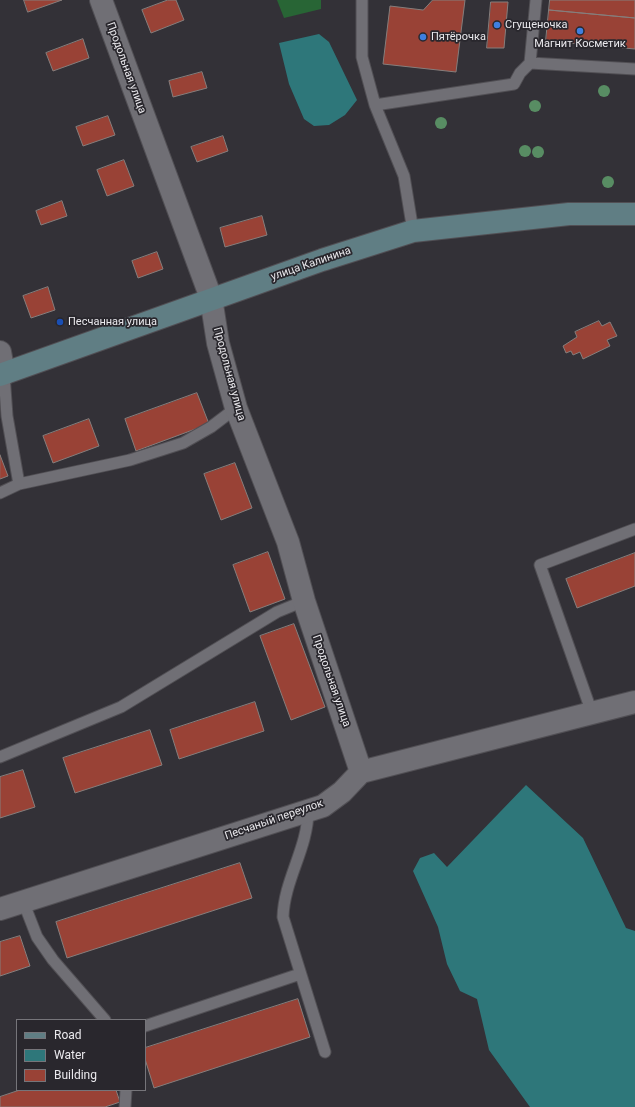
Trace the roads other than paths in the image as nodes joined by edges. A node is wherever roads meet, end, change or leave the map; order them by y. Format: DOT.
graph roads {
  1 [pos="101,0"];
  2 [pos="362,0"];
  3 [pos="536,0"];
  4 [pos="530,62"];
  5 [pos="635,69"];
  6 [pos="375,105"];
  7 [pos="635,214"];
  8 [pos="413,231"];
  9 [pos="211,298"];
  10 [pos="0,352"];
  11 [pos="2,374"];
  12 [pos="236,408"];
  13 [pos="19,484"];
  14 [pos="0,493"];
  15 [pos="635,529"];
  16 [pos="304,601"];
  17 [pos="635,702"];
  18 [pos="592,713"];
  19 [pos="0,757"];
  20 [pos="362,772"];
  21 [pos="308,811"];
  22 [pos="23,901"];
  23 [pos="0,908"];
  24 [pos="300,974"];
  25 [pos="104,1019"];
  26 [pos="146,1026"];
  27 [pos="325,1052"];
  28 [pos="126,1091"];
  29 [pos="125,1107"];
  1 -- 9 [label="street, Продольная улица"];
  2 -- 6 [label="lane"];
  3 -- 4 [label="lane"];
  4 -- 5 [label="lane"];
  4 -- 6 [label="lane"];
  6 -- 8 [label="lane"];
  7 -- 8 [label="main road, улица Калинина"];
  8 -- 9 [label="main road, улица Калинина"];
  9 -- 11 [label="main road, улица Калинина"];
  9 -- 12 [label="street, Продольная улица"];
  10 -- 11 [label="street"];
  11 -- 13 [label="lane"];
  12 -- 13 [label="lane"];
  12 -- 16 [label="street, Продольная улица"];
  13 -- 14 [label="lane"];
  15 -- 18 [label="lane"];
  16 -- 19 [label="lane"];
  16 -- 20 [label="street, Продольная улица"];
  17 -- 18 [label="street"];
  18 -- 20 [label="street"];
  20 -- 21 [label="street, Песчаный переулок"];
  21 -- 22 [label="street, Песчаный переулок"];
  21 -- 24 [label="lane"];
  22 -- 23 [label="street, Песчаный переулок"];
  22 -- 25 [label="lane"];
  24 -- 26 [label="lane"];
  24 -- 27 [label="lane"];
  28 -- 29 [label="lane"];
}
